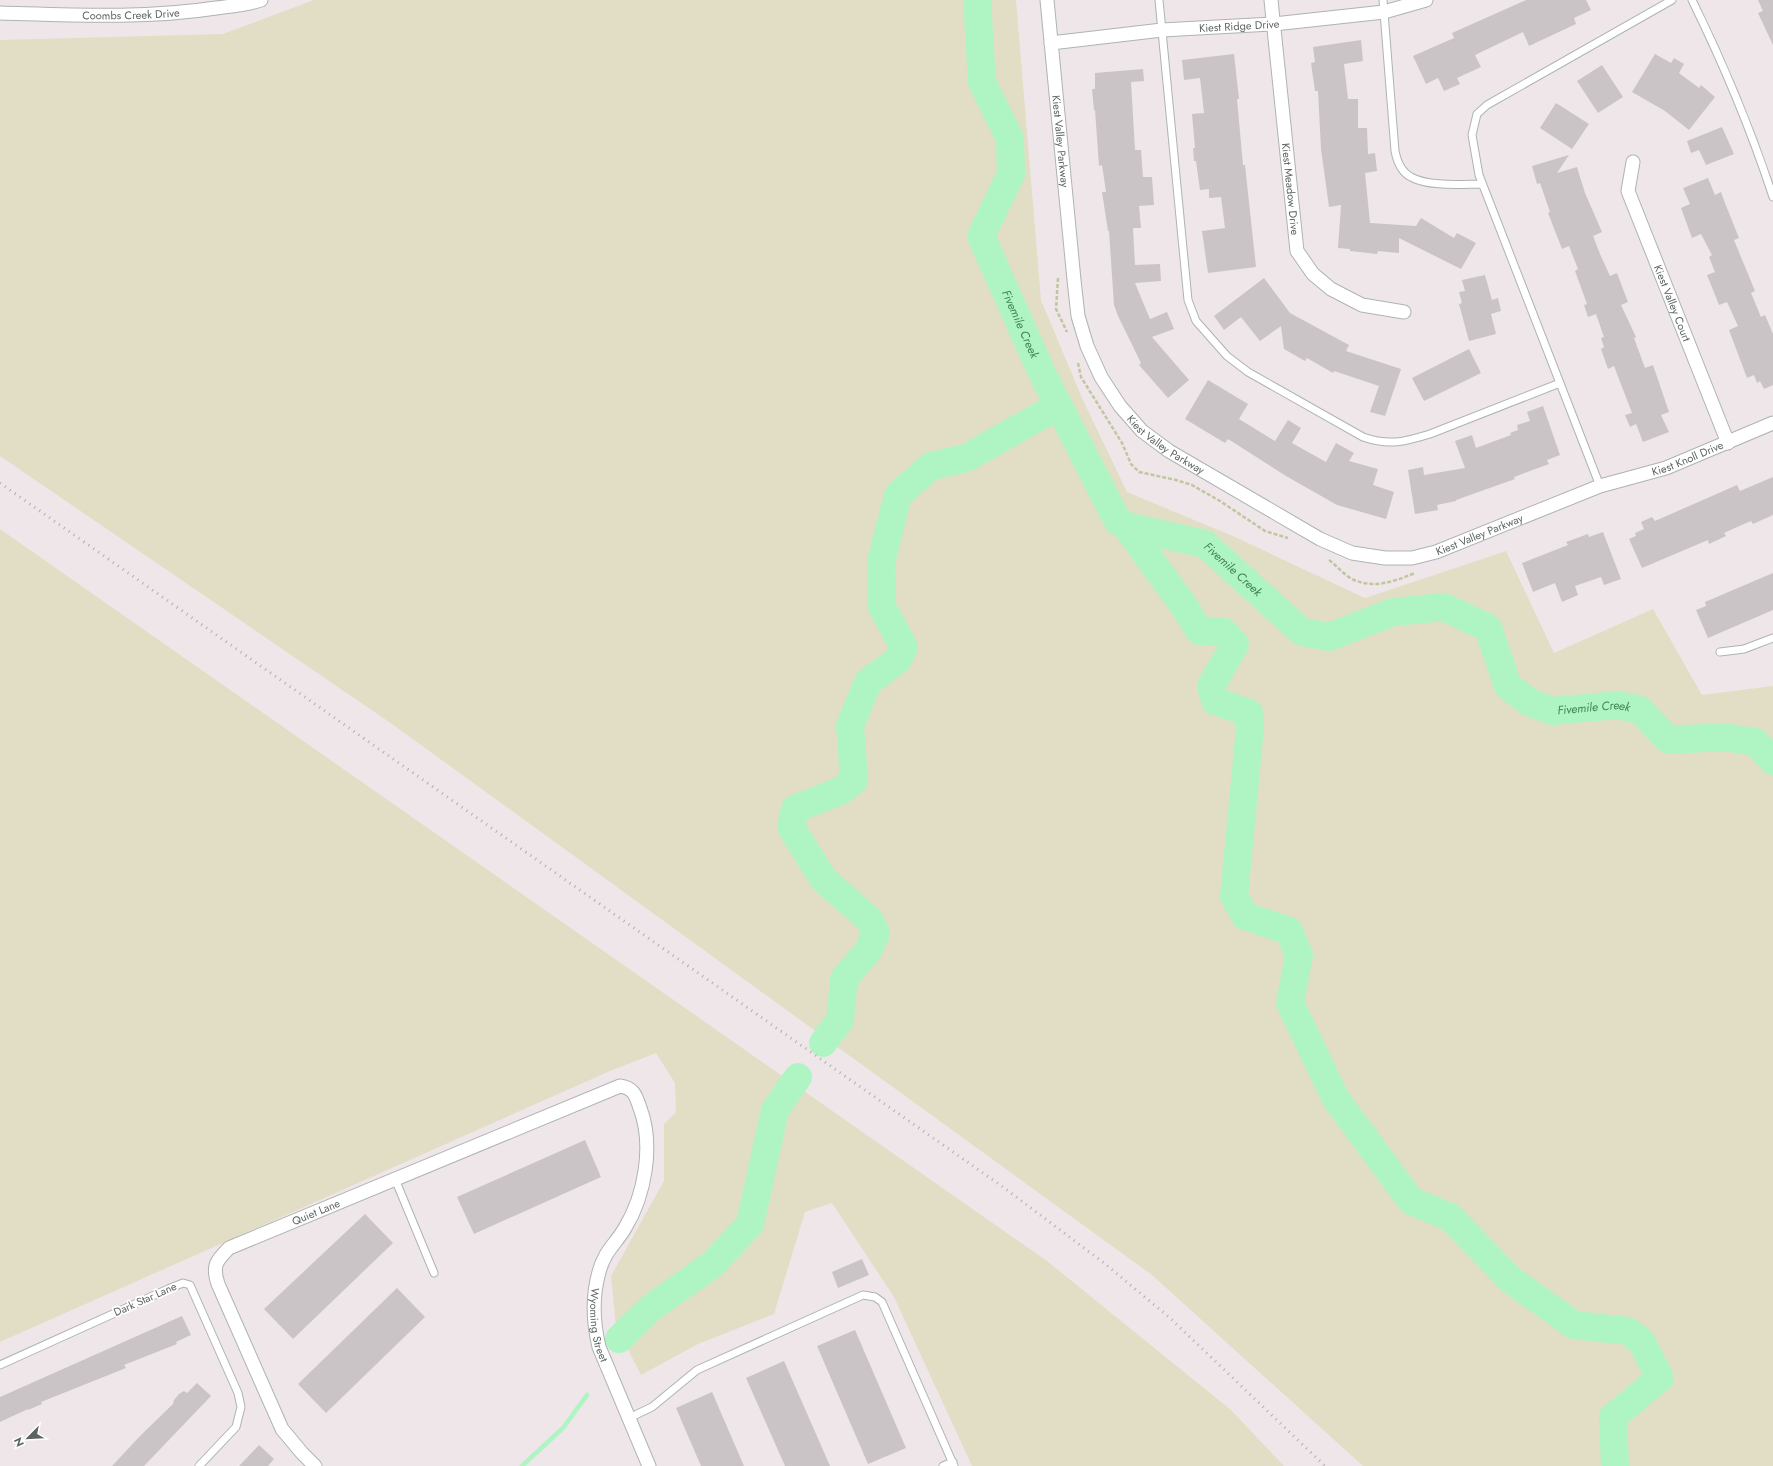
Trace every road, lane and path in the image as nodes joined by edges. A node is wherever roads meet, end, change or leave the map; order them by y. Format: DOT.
graph roads {
  1 [pos="261,0"];
  2 [pos="1047,0"];
  3 [pos="1159,0"];
  4 [pos="1271,0"];
  5 [pos="1426,0"];
  6 [pos="1672,0"];
  7 [pos="1692,0"];
  8 [pos="1383,6"];
  9 [pos="0,13"];
  10 [pos="1274,24"];
  11 [pos="1162,30"];
  12 [pos="1051,43"];
  13 [pos="1633,162"];
  14 [pos="1482,184"];
  15 [pos="1773,197"];
  16 [pos="1059,273"];
  17 [pos="1404,312"];
  18 [pos="1068,334"];
  19 [pos="1076,356"];
  20 [pos="1560,383"];
  21 [pos="1773,423"];
  22 [pos="1728,443"];
  23 [pos="1600,486"];
  24 [pos="1290,539"];
  25 [pos="1327,558"];
  26 [pos="1417,572"];
  27 [pos="1773,638"];
  28 [pos="1720,652"];
  29 [pos="634,1092"];
  30 [pos="394,1179"];
  31 [pos="434,1273"];
  32 [pos="0,1365"];
  33 [pos="629,1418"];
  34 [pos="954,1464"];
  35 [pos="199,1466"];
  36 [pos="315,1466"];
  37 [pos="649,1466"];
  38 [pos="943,1466"];
  1 -- 9 [label="street, Coombs Creek Drive"];
  2 -- 12 [label="street, Kiest Valley Parkway"];
  3 -- 11 [label="lane"];
  4 -- 10 [label="street, Kiest Meadow Drive"];
  5 -- 8 [label="street, Kiest Ridge Drive"];
  6 -- 14 [label="lane"];
  7 -- 15 [label="lane"];
  8 -- 10 [label="street, Kiest Ridge Drive"];
  8 -- 14 [label="lane"];
  10 -- 11 [label="street, Kiest Ridge Drive"];
  10 -- 17 [label="street, Kiest Meadow Drive"];
  11 -- 12 [label="street, Kiest Ridge Drive"];
  11 -- 20 [label="lane"];
  12 -- 23 [label="street, Kiest Valley Parkway"];
  13 -- 22 [label="street, Kiest Valley Court"];
  14 -- 20 [label="lane"];
  16 -- 18 [label="path"];
  19 -- 24 [label="path"];
  20 -- 23 [label="lane"];
  21 -- 22 [label="street, Kiest Knoll Drive"];
  22 -- 23 [label="street, Kiest Knoll Drive"];
  25 -- 26 [label="path"];
  27 -- 28 [label="lane"];
  29 -- 30 [label="street, Quiet Lane"];
  29 -- 33 [label="street, Wyoming Street"];
  30 -- 31 [label="lane"];
  30 -- 36 [label="street, Quiet Lane"];
  32 -- 35 [label="lane, Dark Star Lane"];
  33 -- 34 [label="lane"];
  33 -- 37 [label="street, Wyoming Street"];
  34 -- 38 [label="lane"];
}
